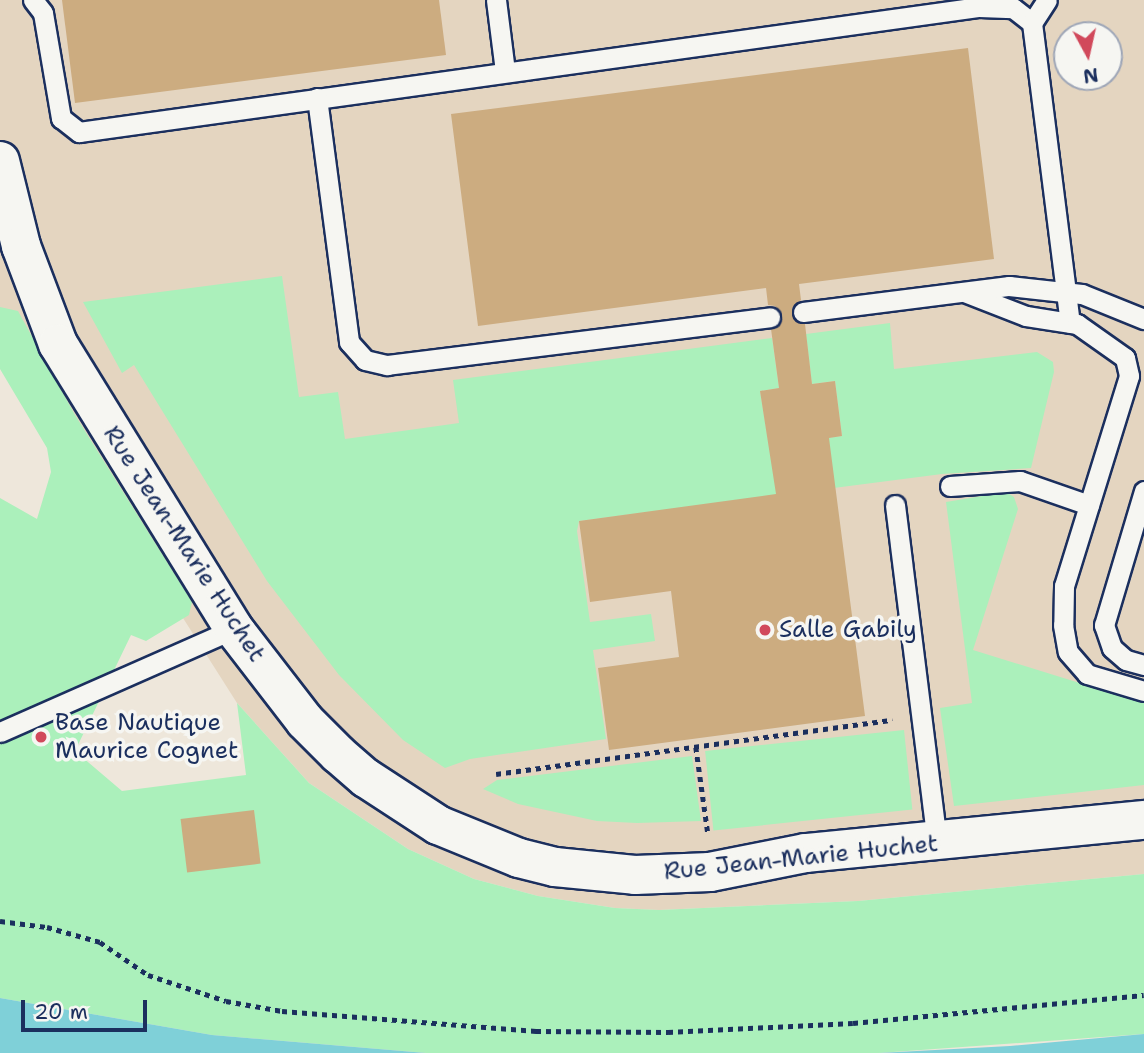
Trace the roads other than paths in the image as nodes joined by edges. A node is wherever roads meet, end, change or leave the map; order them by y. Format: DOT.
graph roads {
  1 [pos="33,0"];
  2 [pos="496,0"];
  3 [pos="1047,0"];
  4 [pos="1032,23"];
  5 [pos="506,71"];
  6 [pos="317,98"];
  7 [pos="0,161"];
  8 [pos="964,292"];
  9 [pos="1065,292"];
  10 [pos="803,312"];
  11 [pos="770,317"];
  12 [pos="1144,319"];
  13 [pos="1070,323"];
  14 [pos="950,486"];
  15 [pos="1144,491"];
  16 [pos="895,505"];
  17 [pos="1089,505"];
  18 [pos="234,629"];
  19 [pos="1144,666"];
  20 [pos="1144,691"];
  21 [pos="0,732"];
  22 [pos="1144,820"];
  23 [pos="937,842"];
  1 -- 6 [label="lane"];
  2 -- 5 [label="lane"];
  3 -- 4 [label="lane"];
  4 -- 5 [label="lane"];
  4 -- 9 [label="lane"];
  5 -- 6 [label="lane"];
  6 -- 11 [label="lane"];
  7 -- 18 [label="street, Rue Jean-Marie Huchet"];
  8 -- 9 [label="lane"];
  8 -- 10 [label="lane"];
  8 -- 13 [label="lane"];
  9 -- 12 [label="lane"];
  9 -- 13 [label="lane"];
  13 -- 17 [label="lane"];
  14 -- 17 [label="lane"];
  15 -- 19 [label="lane"];
  16 -- 23 [label="lane"];
  17 -- 20 [label="lane"];
  18 -- 21 [label="lane"];
  18 -- 23 [label="street, Rue Jean-Marie Huchet"];
  22 -- 23 [label="street, Rue Jean-Marie Huchet"];
}
